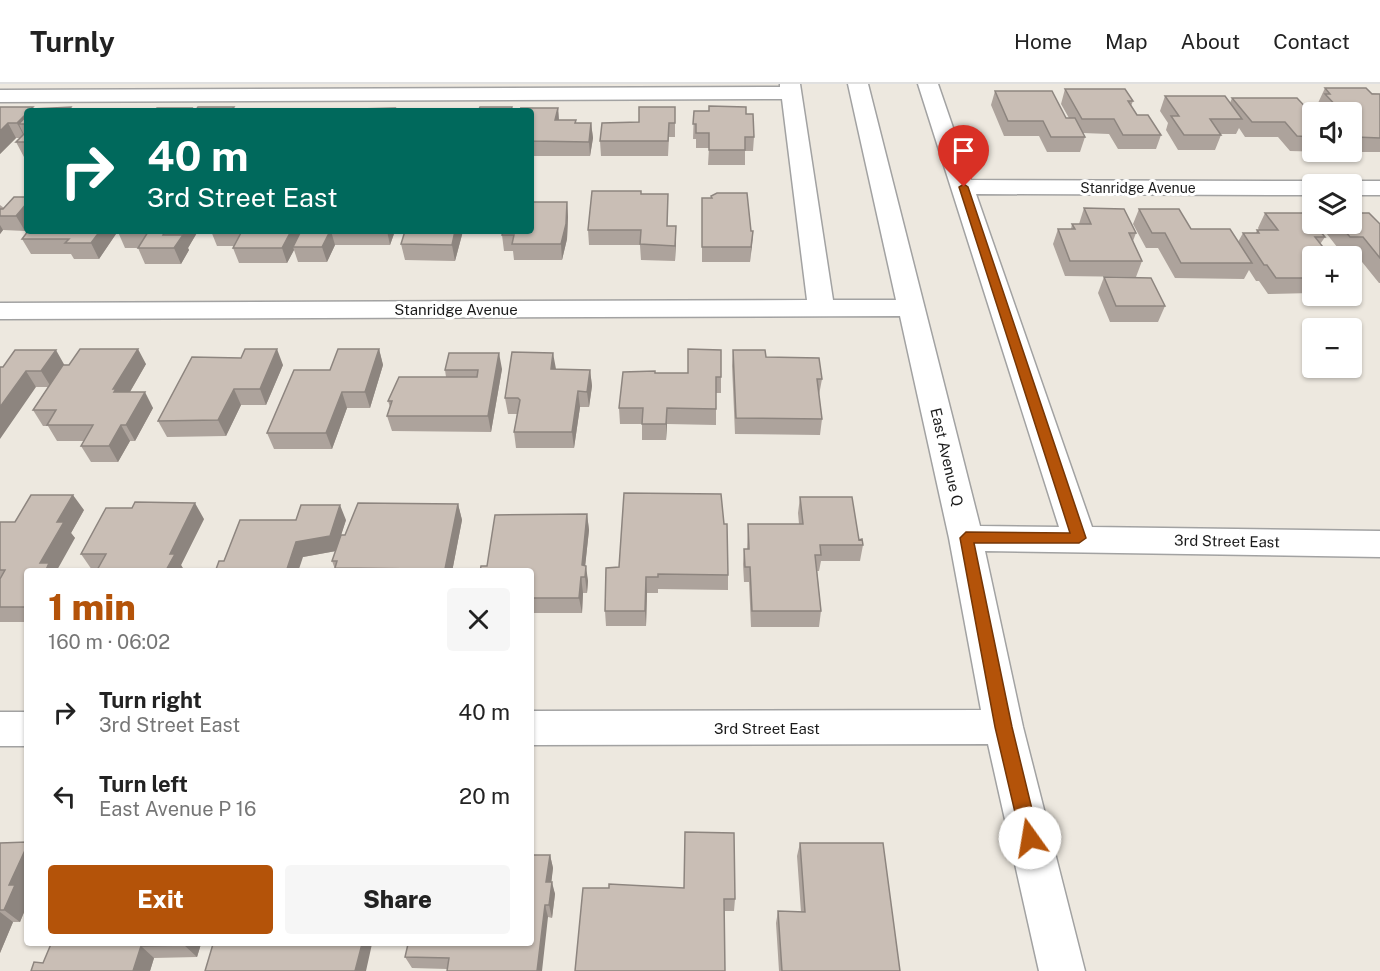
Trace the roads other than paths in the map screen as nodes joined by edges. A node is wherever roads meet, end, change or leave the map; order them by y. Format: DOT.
graph roads {
  1 [pos="858,84"];
  2 [pos="928,84"];
  3 [pos="791,89"];
  4 [pos="0,96"];
  5 [pos="964,187"];
  6 [pos="1302,188"];
  7 [pos="1362,188"];
  8 [pos="1380,188"];
  9 [pos="821,308"];
  10 [pos="912,308"];
  11 [pos="0,311"];
  12 [pos="966,538"];
  13 [pos="1079,538"];
  14 [pos="1380,544"];
  15 [pos="1004,727"];
  16 [pos="534,728"];
  17 [pos="0,729"];
  18 [pos="24,729"];
  19 [pos="1062,971"];
  1 -- 10 [label="street, East Avenue Q"];
  2 -- 5 [label="street"];
  3 -- 4 [label="street"];
  3 -- 9 [label="street"];
  5 -- 6 [label="street, Stanridge Avenue"];
  5 -- 13 [label="street"];
  7 -- 8 [label="street"];
  9 -- 10 [label="street, Stanridge Avenue"];
  9 -- 11 [label="street, Stanridge Avenue"];
  10 -- 12 [label="street, East Avenue Q"];
  12 -- 13 [label="street, 3rd Street East"];
  12 -- 15 [label="street, East Avenue Q"];
  13 -- 14 [label="street, 3rd Street East"];
  15 -- 16 [label="street, 3rd Street East"];
  15 -- 19 [label="street, East Avenue Q"];
  17 -- 18 [label="street"];
}
